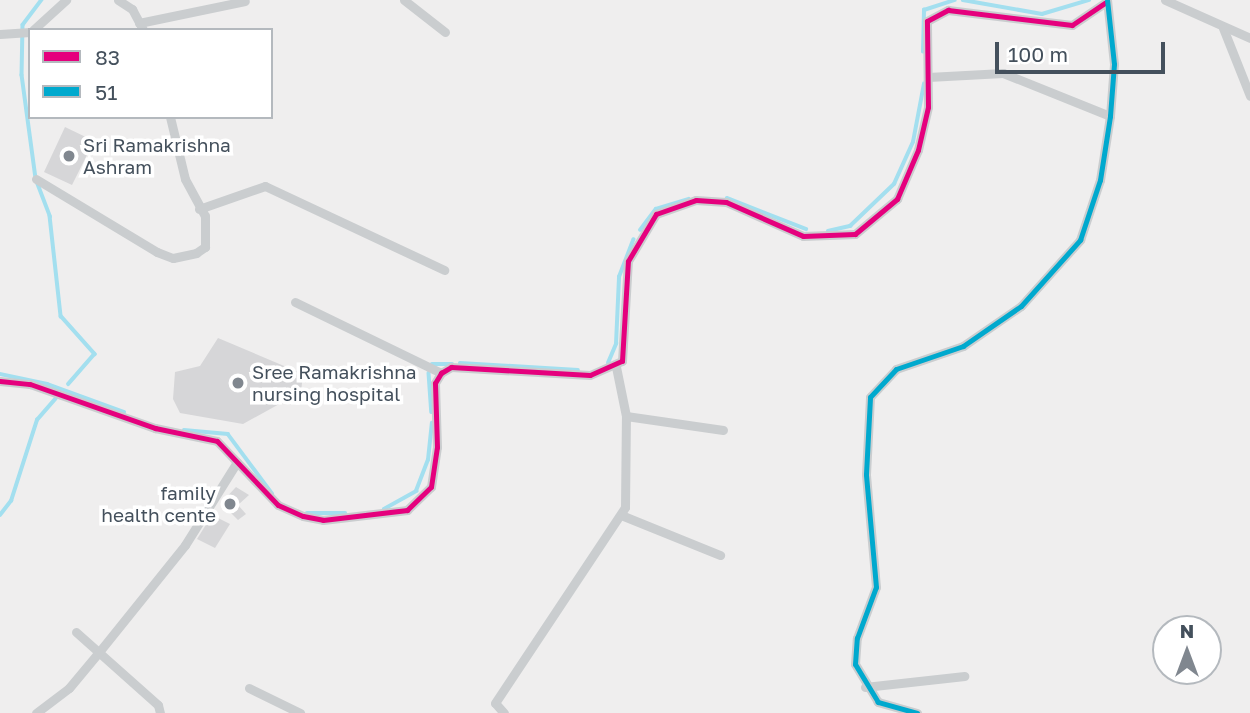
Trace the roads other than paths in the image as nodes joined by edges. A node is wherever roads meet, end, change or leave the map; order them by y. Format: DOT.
graph roads {
  1 [pos="66,0"];
  2 [pos="118,0"];
  3 [pos="404,0"];
  4 [pos="1165,0"];
  5 [pos="245,1"];
  6 [pos="1106,2"];
  7 [pos="141,26"];
  8 [pos="34,28"];
  9 [pos="1223,28"];
  10 [pos="28,32"];
  11 [pos="445,32"];
  12 [pos="0,34"];
  13 [pos="1250,38"];
  14 [pos="928,77"];
  15 [pos="1250,96"];
  16 [pos="1110,116"];
  17 [pos="170,119"];
  18 [pos="36,179"];
  19 [pos="199,209"];
  20 [pos="444,270"];
  21 [pos="295,302"];
  22 [pos="616,367"];
  23 [pos="441,373"];
  24 [pos="0,382"];
  25 [pos="626,416"];
  26 [pos="723,430"];
  27 [pos="237,462"];
  28 [pos="621,515"];
  29 [pos="720,555"];
  30 [pos="76,632"];
  31 [pos="99,652"];
  32 [pos="964,676"];
  33 [pos="865,687"];
  34 [pos="249,688"];
  35 [pos="36,713"];
  36 [pos="160,713"];
  37 [pos="299,713"];
  38 [pos="504,713"];
  39 [pos="917,713"];
  1 -- 8 [label="street"];
  2 -- 7 [label="street"];
  3 -- 11 [label="street"];
  4 -- 9 [label="street"];
  5 -- 7 [label="street"];
  6 -- 14 [label="street"];
  6 -- 16 [label="street"];
  9 -- 13 [label="street"];
  9 -- 15 [label="street"];
  10 -- 12 [label="street"];
  14 -- 16 [label="street"];
  14 -- 22 [label="street"];
  16 -- 33 [label="street"];
  17 -- 19 [label="street"];
  18 -- 19 [label="street"];
  19 -- 20 [label="street"];
  21 -- 23 [label="street"];
  22 -- 23 [label="street"];
  22 -- 25 [label="street"];
  23 -- 27 [label="street"];
  24 -- 27 [label="street"];
  25 -- 26 [label="street"];
  25 -- 28 [label="street"];
  27 -- 31 [label="street"];
  28 -- 29 [label="street"];
  28 -- 38 [label="street"];
  30 -- 31 [label="street"];
  31 -- 35 [label="street"];
  31 -- 36 [label="street"];
  32 -- 33 [label="street"];
  33 -- 39 [label="street"];
  34 -- 37 [label="street"];
}
